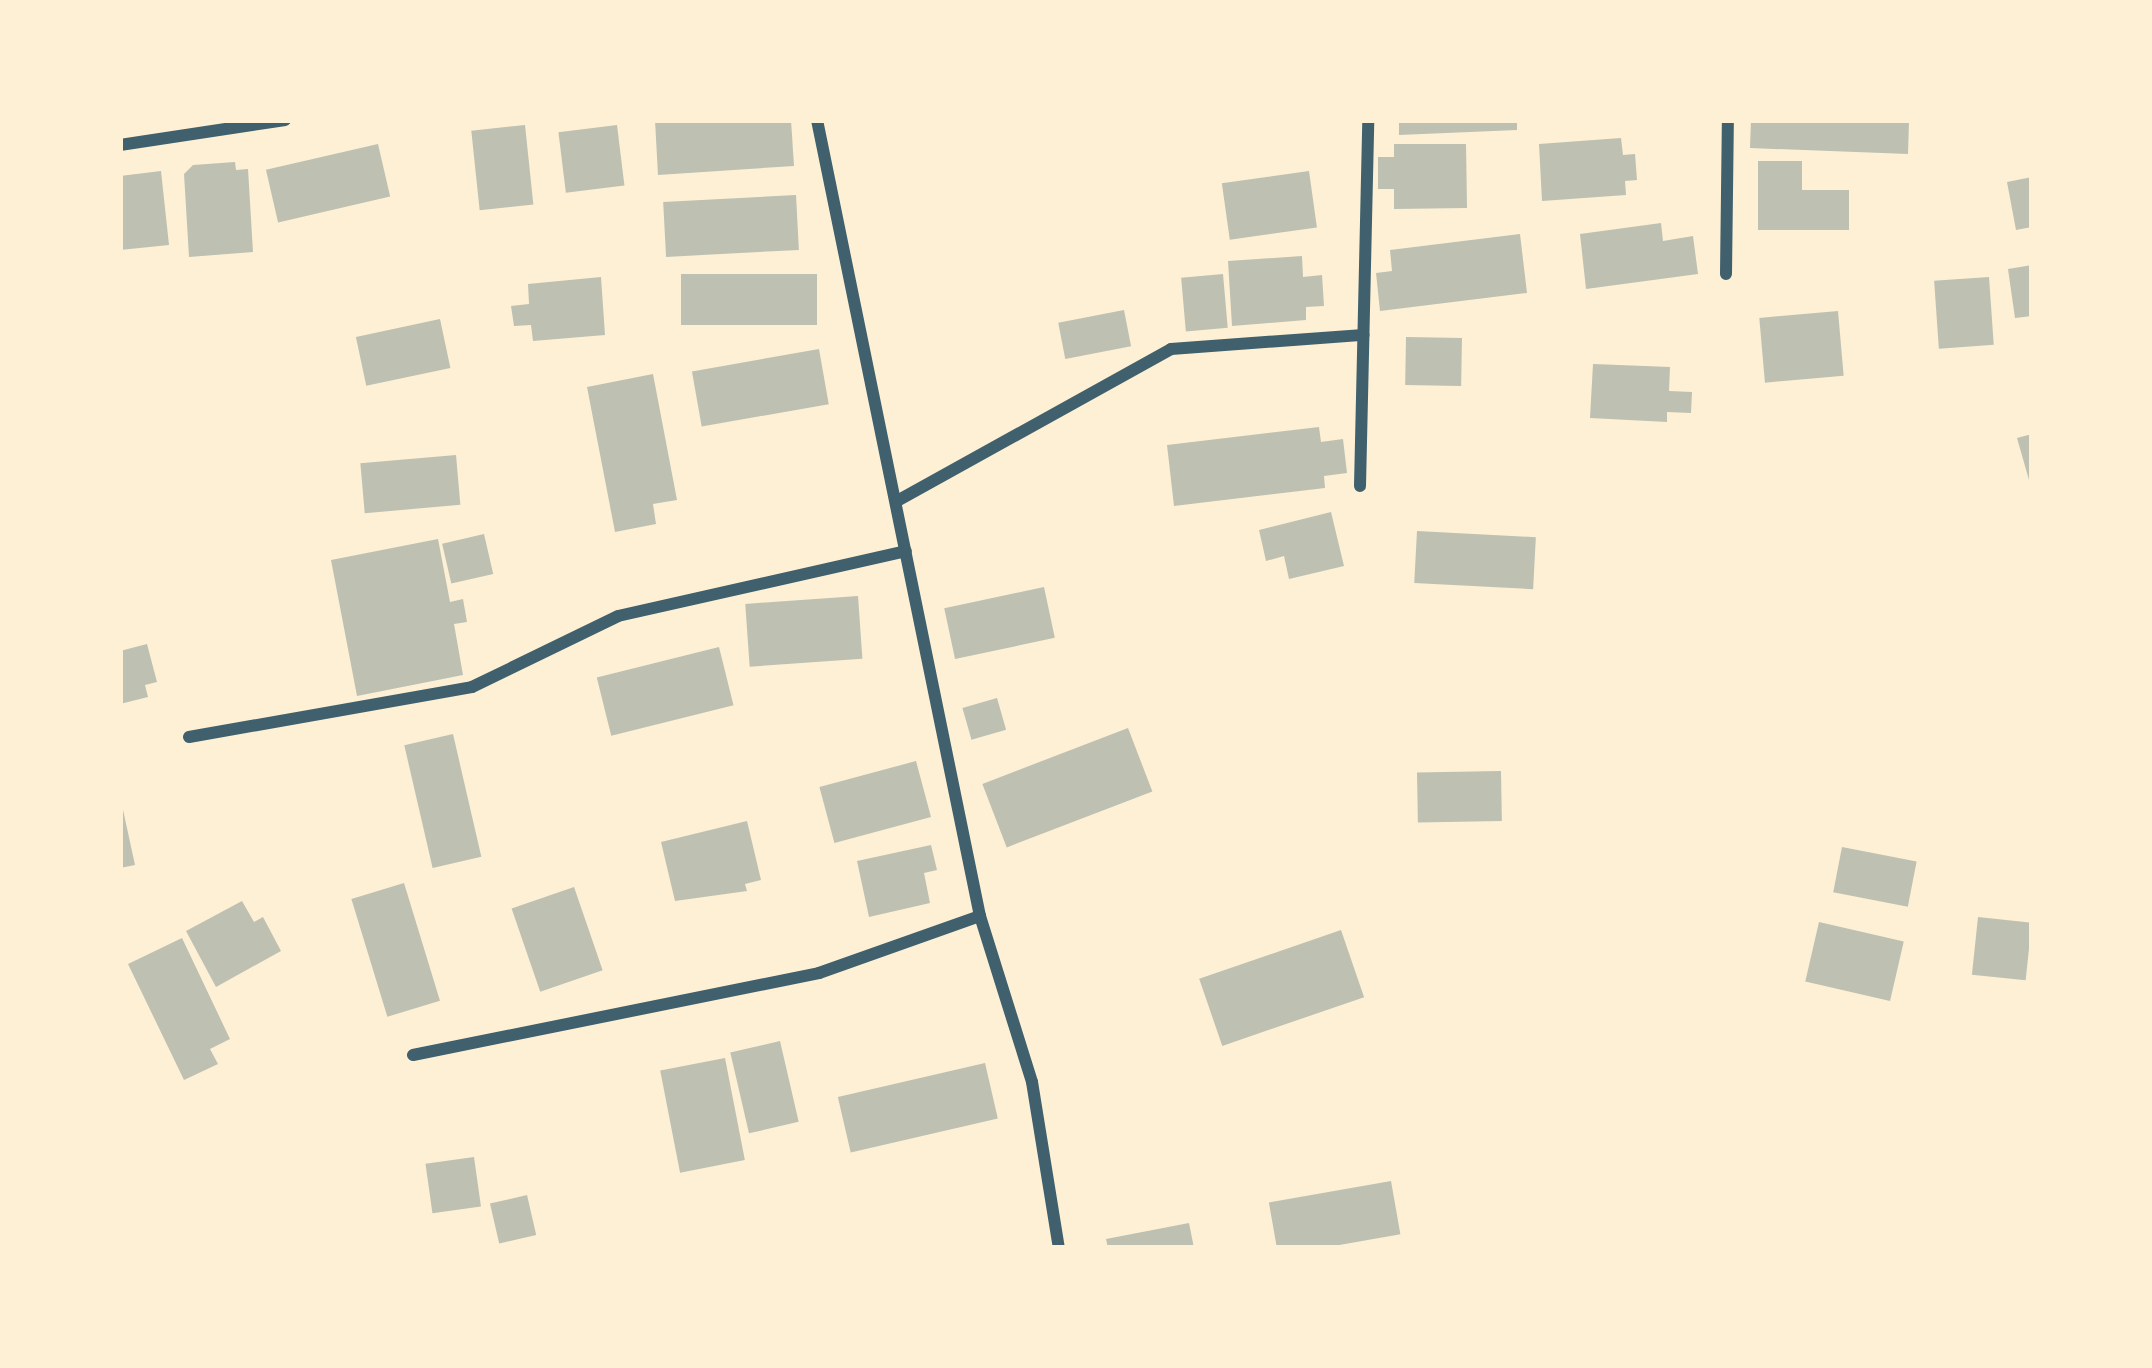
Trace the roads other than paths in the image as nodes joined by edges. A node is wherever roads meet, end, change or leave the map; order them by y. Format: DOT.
graph roads {
  1 [pos="285,120"];
  2 [pos="817,120"];
  3 [pos="1367,120"];
  4 [pos="1728,120"];
  5 [pos="120,145"];
  6 [pos="1726,274"];
  7 [pos="1363,335"];
  8 [pos="1360,485"];
  9 [pos="897,501"];
  10 [pos="906,551"];
  11 [pos="189,737"];
  12 [pos="980,916"];
  13 [pos="413,1055"];
  14 [pos="1059,1248"];
  1 -- 5 [label="street"];
  2 -- 9 [label="street"];
  3 -- 7 [label="street"];
  4 -- 6 [label="street"];
  7 -- 8 [label="street"];
  7 -- 9 [label="street"];
  9 -- 10 [label="street"];
  10 -- 11 [label="street"];
  10 -- 12 [label="street"];
  12 -- 13 [label="street"];
  12 -- 14 [label="street"];
}
